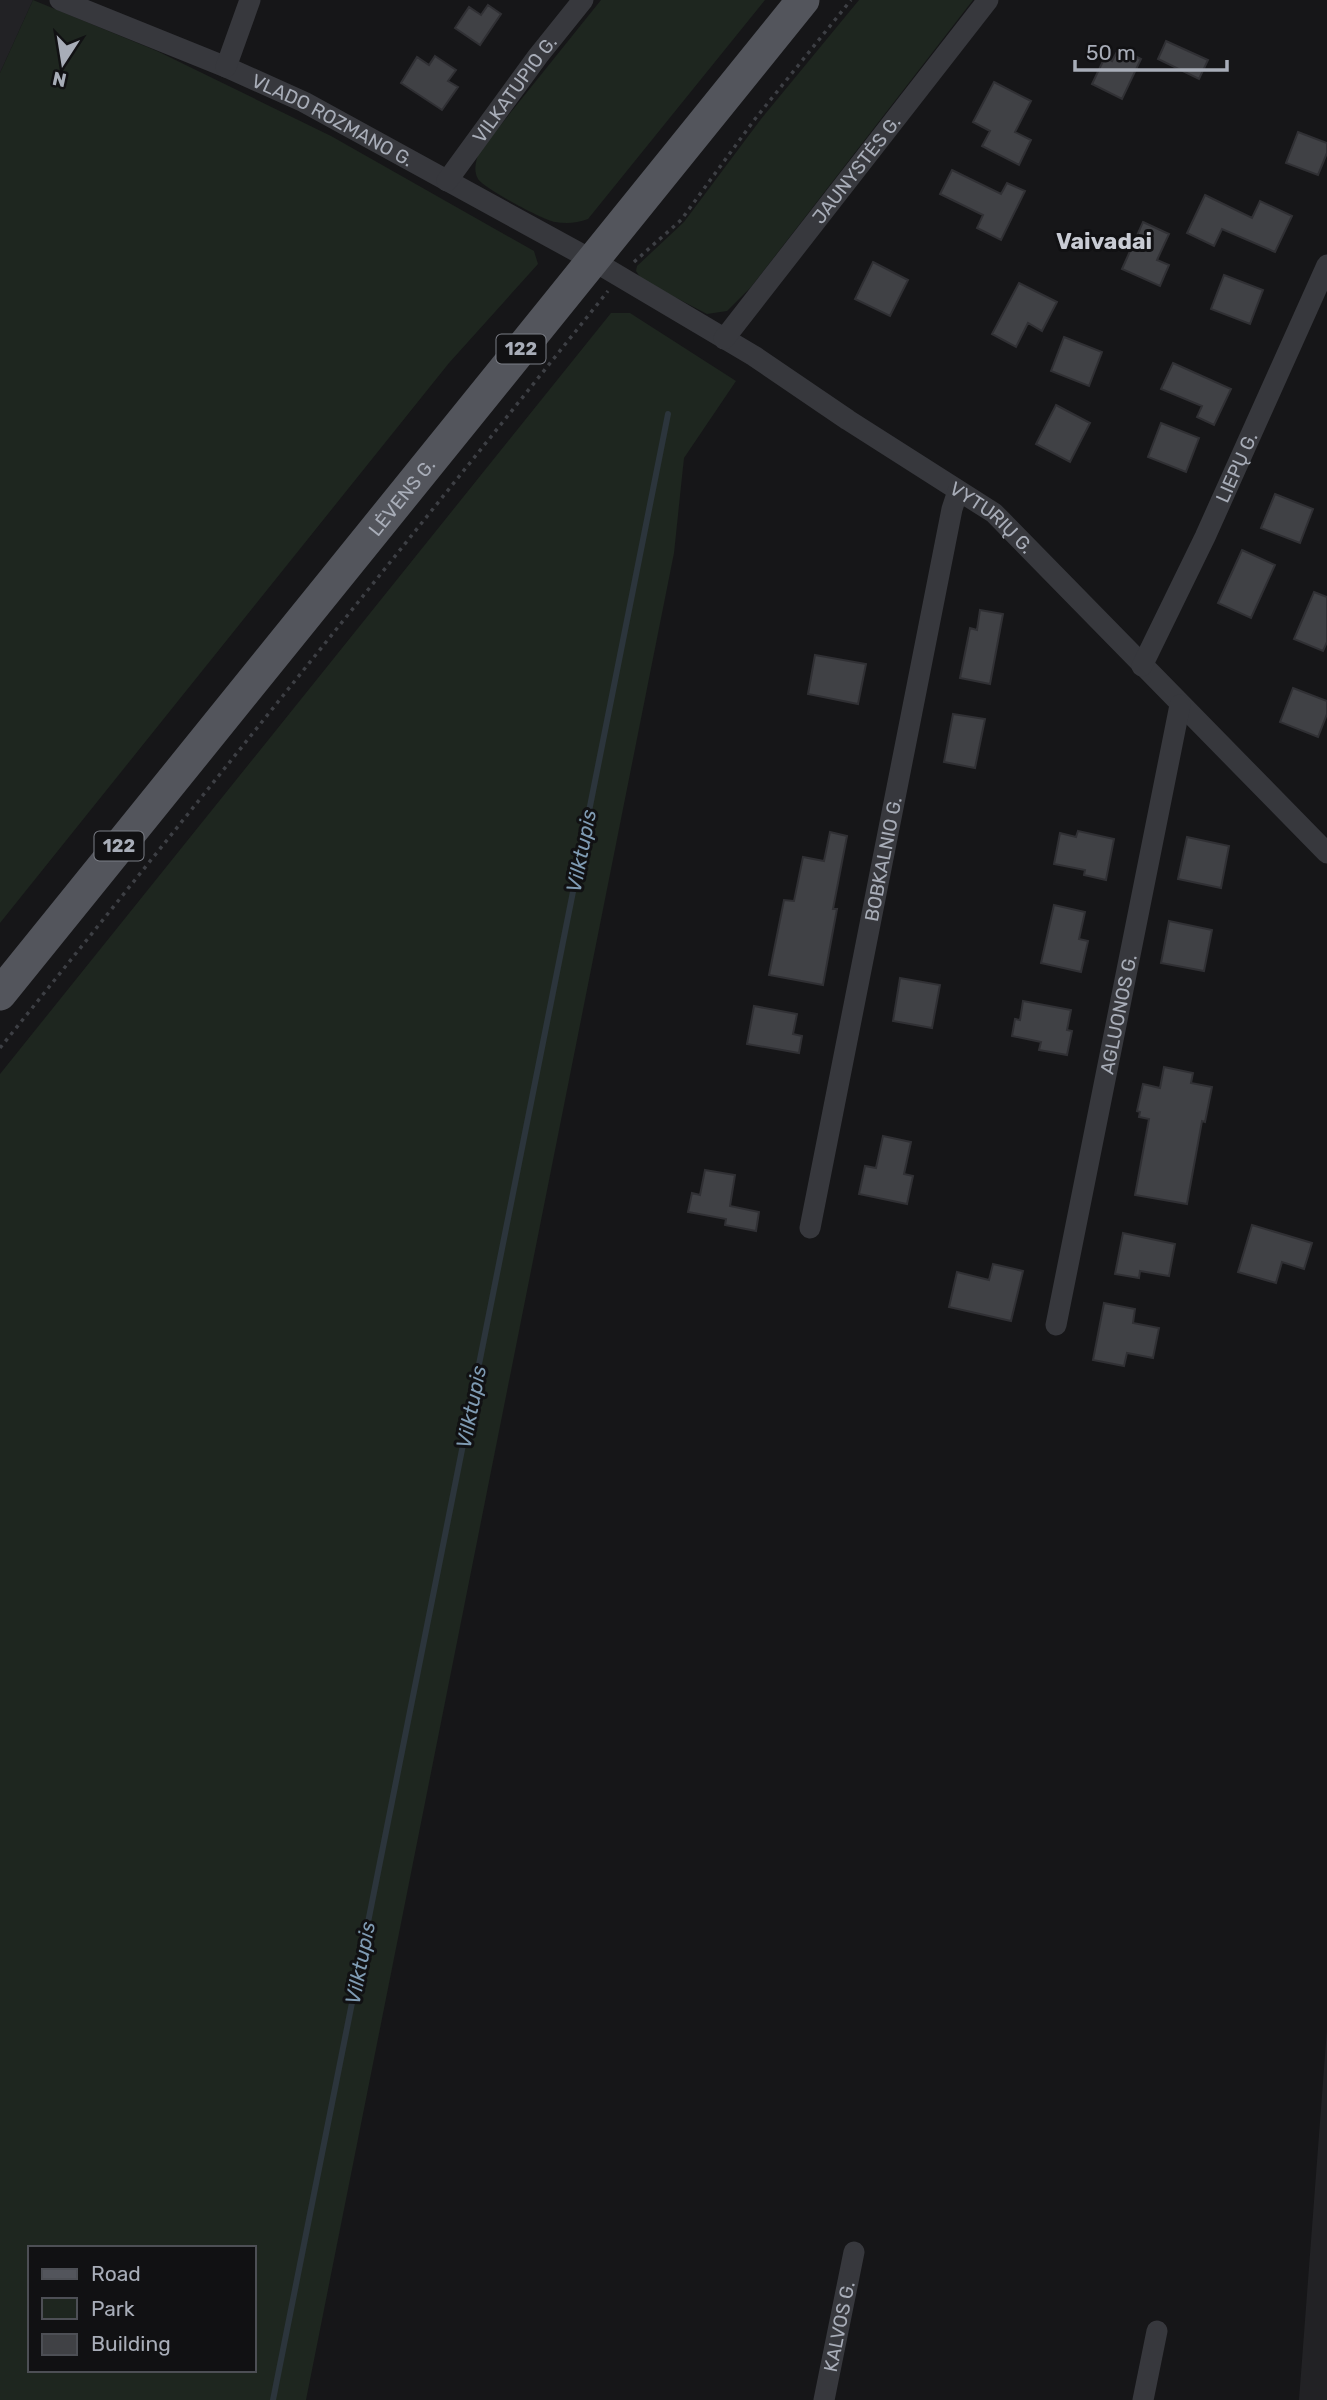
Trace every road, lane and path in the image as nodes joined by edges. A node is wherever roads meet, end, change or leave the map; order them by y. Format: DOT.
graph roads {
  1 [pos="60,0"];
  2 [pos="250,0"];
  3 [pos="583,0"];
  4 [pos="803,0"];
  5 [pos="851,0"];
  6 [pos="988,0"];
  7 [pos="226,67"];
  8 [pos="447,181"];
  9 [pos="1327,265"];
  10 [pos="605,269"];
  11 [pos="724,339"];
  12 [pos="958,491"];
  13 [pos="1142,666"];
  14 [pos="1180,705"];
  15 [pos="1327,853"];
  16 [pos="0,994"];
  17 [pos="0,1048"];
  18 [pos="810,1228"];
  19 [pos="1056,1325"];
  20 [pos="854,2252"];
  21 [pos="1157,2331"];
  22 [pos="824,2400"];
  23 [pos="1143,2400"];
  1 -- 7 [label="street, VLADO ROZMANO G."];
  2 -- 7 [label="street"];
  3 -- 8 [label="street, VILKATUPIO G."];
  4 -- 10 [label="main road, LĖVENS G. / 122"];
  5 -- 10 [label="path"];
  6 -- 11 [label="street, JAUNYSTĖS G."];
  7 -- 8 [label="street, VLADO ROZMANO G."];
  8 -- 10 [label="street, VLADO ROZMANO G."];
  9 -- 13 [label="street, LIEPŲ G."];
  10 -- 11 [label="street, VYTURIŲ G."];
  10 -- 16 [label="main road, LĖVENS G. / 122"];
  10 -- 17 [label="path"];
  11 -- 12 [label="street, VYTURIŲ G."];
  12 -- 13 [label="street, VYTURIŲ G."];
  12 -- 18 [label="street, BOBKALNIO G."];
  13 -- 14 [label="street, VYTURIŲ G."];
  14 -- 15 [label="street, VYTURIŲ G."];
  14 -- 19 [label="street, AGLUONOS G."];
  20 -- 22 [label="street, KALVOS G."];
  21 -- 23 [label="street"];
}
